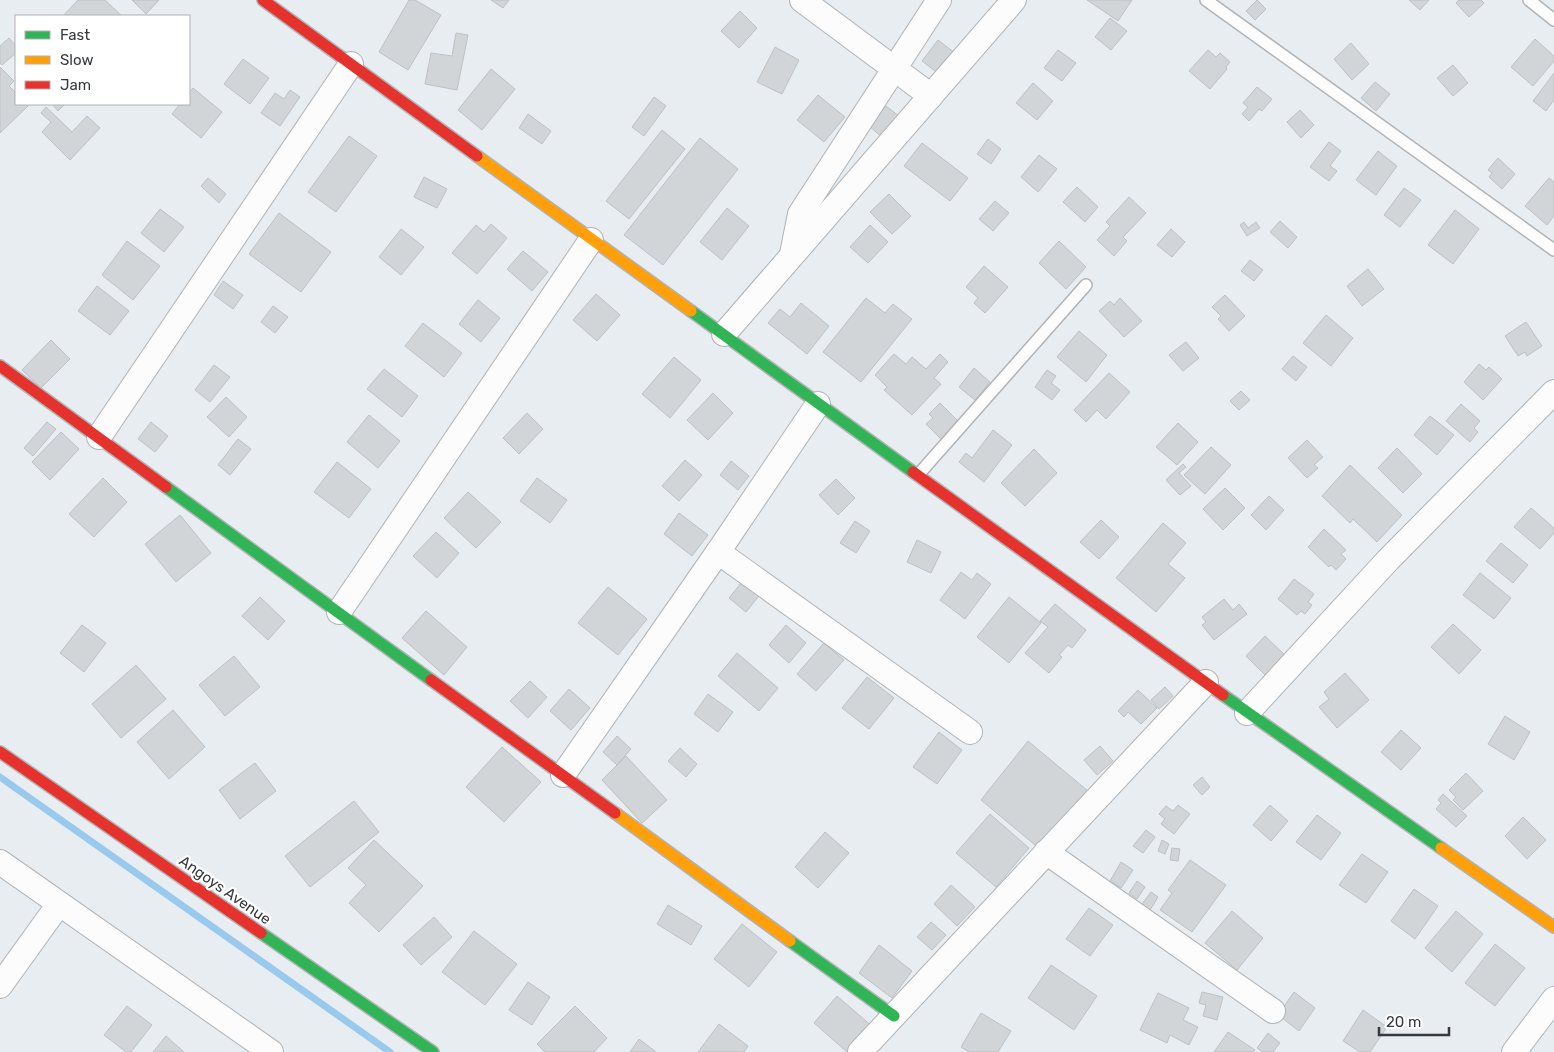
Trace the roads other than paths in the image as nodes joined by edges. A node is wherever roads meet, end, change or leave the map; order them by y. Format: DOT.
graph roads {
  1 [pos="263,0"];
  2 [pos="802,0"];
  3 [pos="939,0"];
  4 [pos="1014,0"];
  5 [pos="1206,0"];
  6 [pos="1529,0"];
  7 [pos="1554,20"];
  8 [pos="351,64"];
  9 [pos="894,68"];
  10 [pos="931,96"];
  11 [pos="591,240"];
  12 [pos="1554,250"];
  13 [pos="792,255"];
  14 [pos="1086,285"];
  15 [pos="724,334"];
  16 [pos="0,366"];
  17 [pos="1554,392"];
  18 [pos="818,404"];
  19 [pos="99,437"];
  20 [pos="918,475"];
  21 [pos="718,552"];
  22 [pos="339,612"];
  23 [pos="1206,682"];
  24 [pos="1247,713"];
  25 [pos="970,732"];
  26 [pos="0,752"];
  27 [pos="563,775"];
  28 [pos="1046,852"];
  29 [pos="0,862"];
  30 [pos="59,904"];
  31 [pos="1554,926"];
  32 [pos="0,986"];
  33 [pos="1554,998"];
  34 [pos="1273,1011"];
  35 [pos="894,1016"];
  36 [pos="272,1052"];
  37 [pos="433,1052"];
  38 [pos="860,1052"];
  39 [pos="1514,1052"];
  1 -- 8 [label="street"];
  2 -- 9 [label="street"];
  3 -- 9 [label="street"];
  4 -- 10 [label="street"];
  5 -- 12 [label="lane"];
  6 -- 7 [label="lane"];
  8 -- 11 [label="street"];
  8 -- 19 [label="street"];
  9 -- 10 [label="street"];
  9 -- 13 [label="street"];
  10 -- 13 [label="street"];
  11 -- 15 [label="street"];
  11 -- 22 [label="street"];
  13 -- 15 [label="street"];
  14 -- 20 [label="lane"];
  15 -- 18 [label="street"];
  16 -- 19 [label="street"];
  17 -- 24 [label="street"];
  18 -- 20 [label="street"];
  18 -- 21 [label="street"];
  19 -- 22 [label="street"];
  20 -- 23 [label="street"];
  21 -- 25 [label="street"];
  21 -- 27 [label="street"];
  22 -- 27 [label="street"];
  23 -- 24 [label="street"];
  23 -- 28 [label="street"];
  24 -- 31 [label="street"];
  26 -- 37 [label="street, Angoys Avenue"];
  27 -- 35 [label="street"];
  28 -- 34 [label="street"];
  28 -- 35 [label="street"];
  29 -- 30 [label="street"];
  30 -- 32 [label="street"];
  30 -- 36 [label="street"];
  33 -- 39 [label="street"];
  35 -- 38 [label="street"];
}
